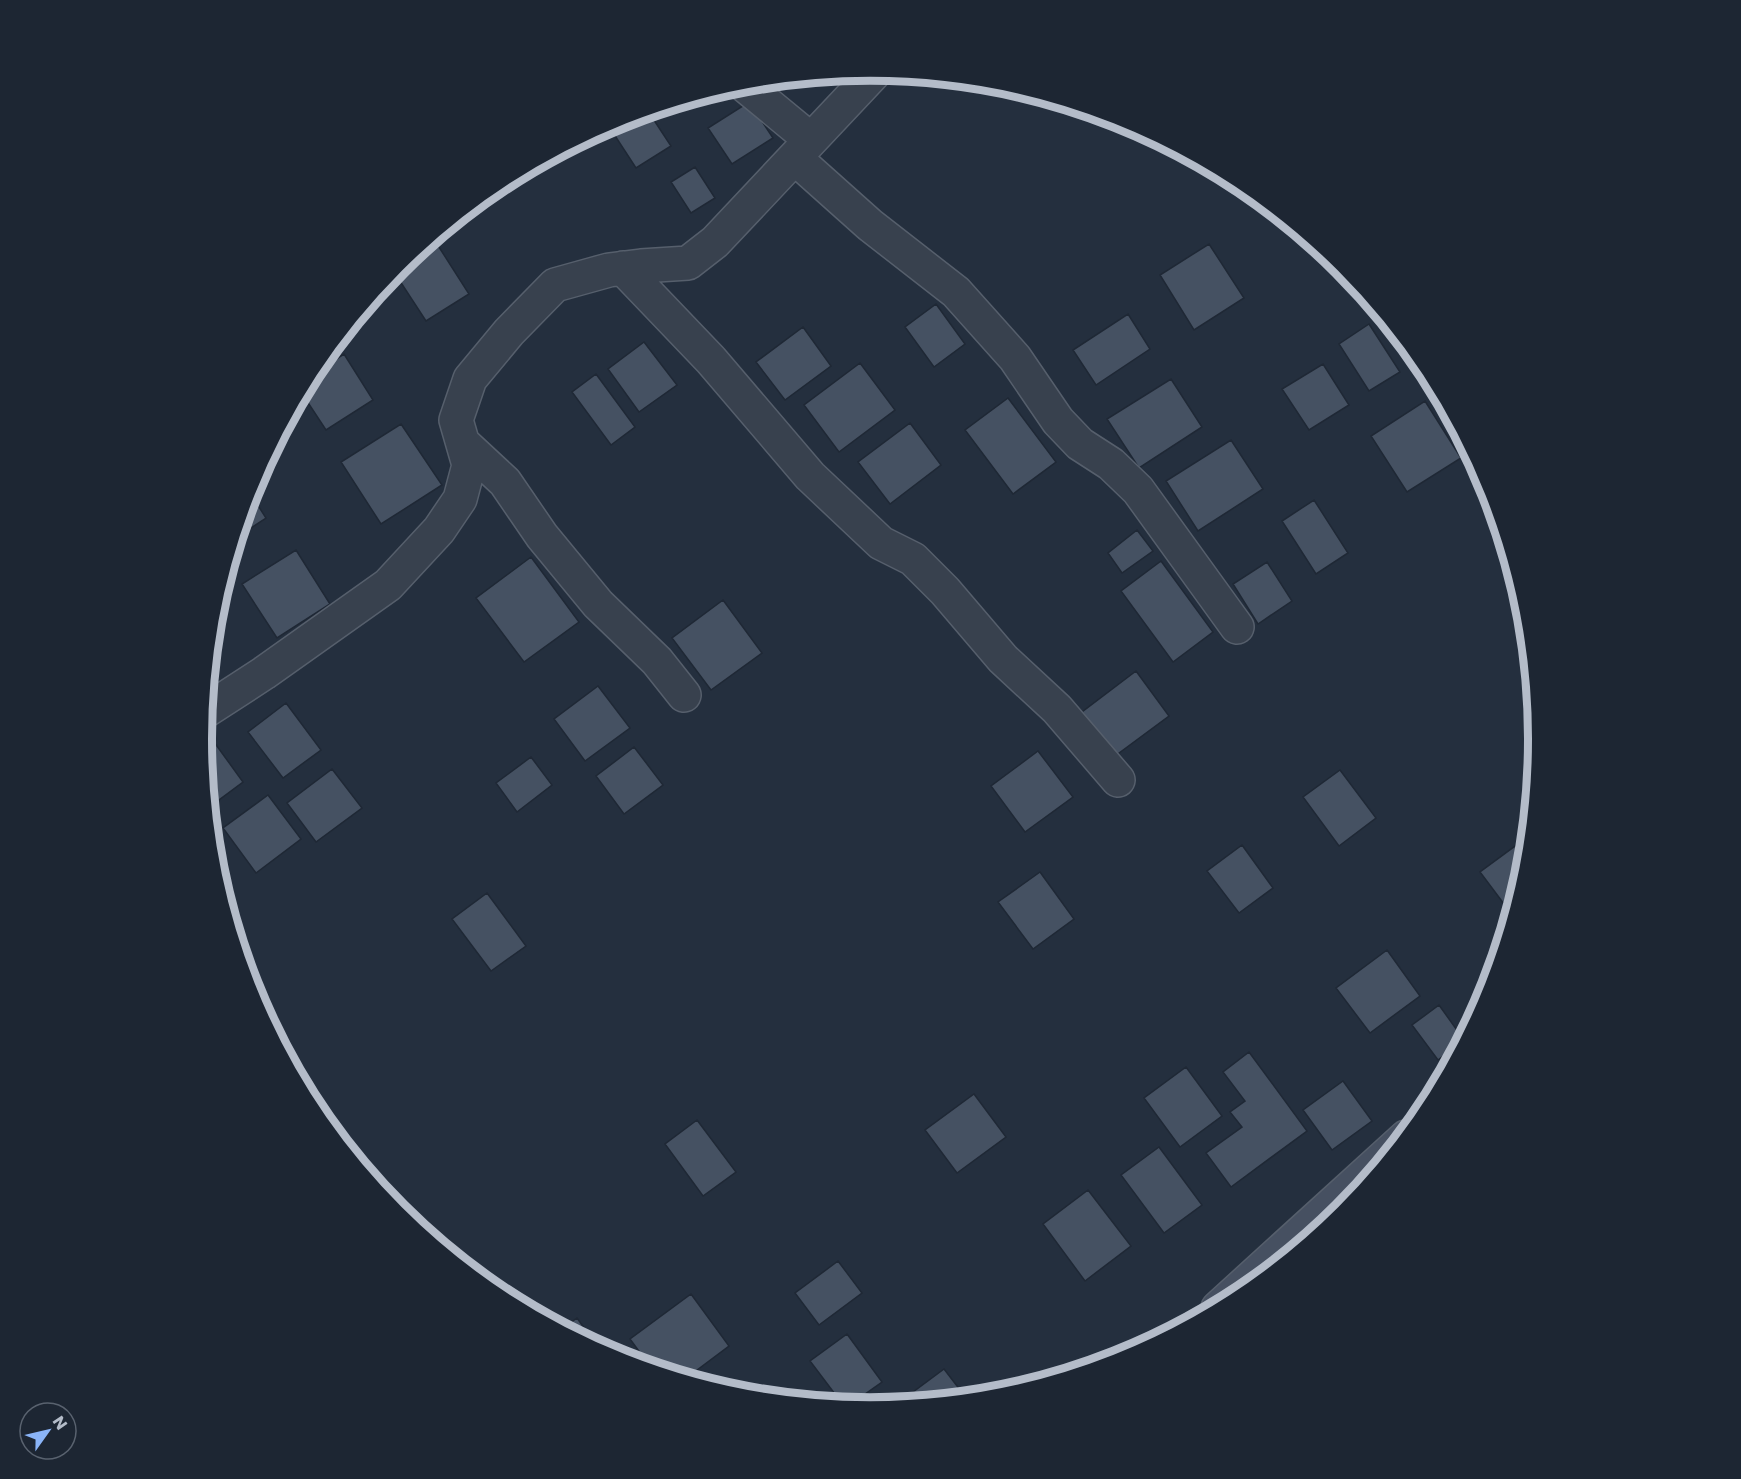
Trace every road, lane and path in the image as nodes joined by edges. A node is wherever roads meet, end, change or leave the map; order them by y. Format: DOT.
graph roads {
  1 [pos="867,81"];
  2 [pos="751,93"];
  3 [pos="803,149"];
  4 [pos="623,268"];
  5 [pos="463,443"];
  6 [pos="1237,627"];
  7 [pos="684,695"];
  8 [pos="213,706"];
  9 [pos="1118,780"];
  10 [pos="1368,1172"];
  11 [pos="1260,1270"];
  1 -- 3 [label="street"];
  2 -- 3 [label="street"];
  3 -- 4 [label="street"];
  3 -- 6 [label="street"];
  4 -- 5 [label="street"];
  4 -- 9 [label="street"];
  5 -- 7 [label="street"];
  5 -- 8 [label="street"];
  10 -- 11 [label="main road"];
}
